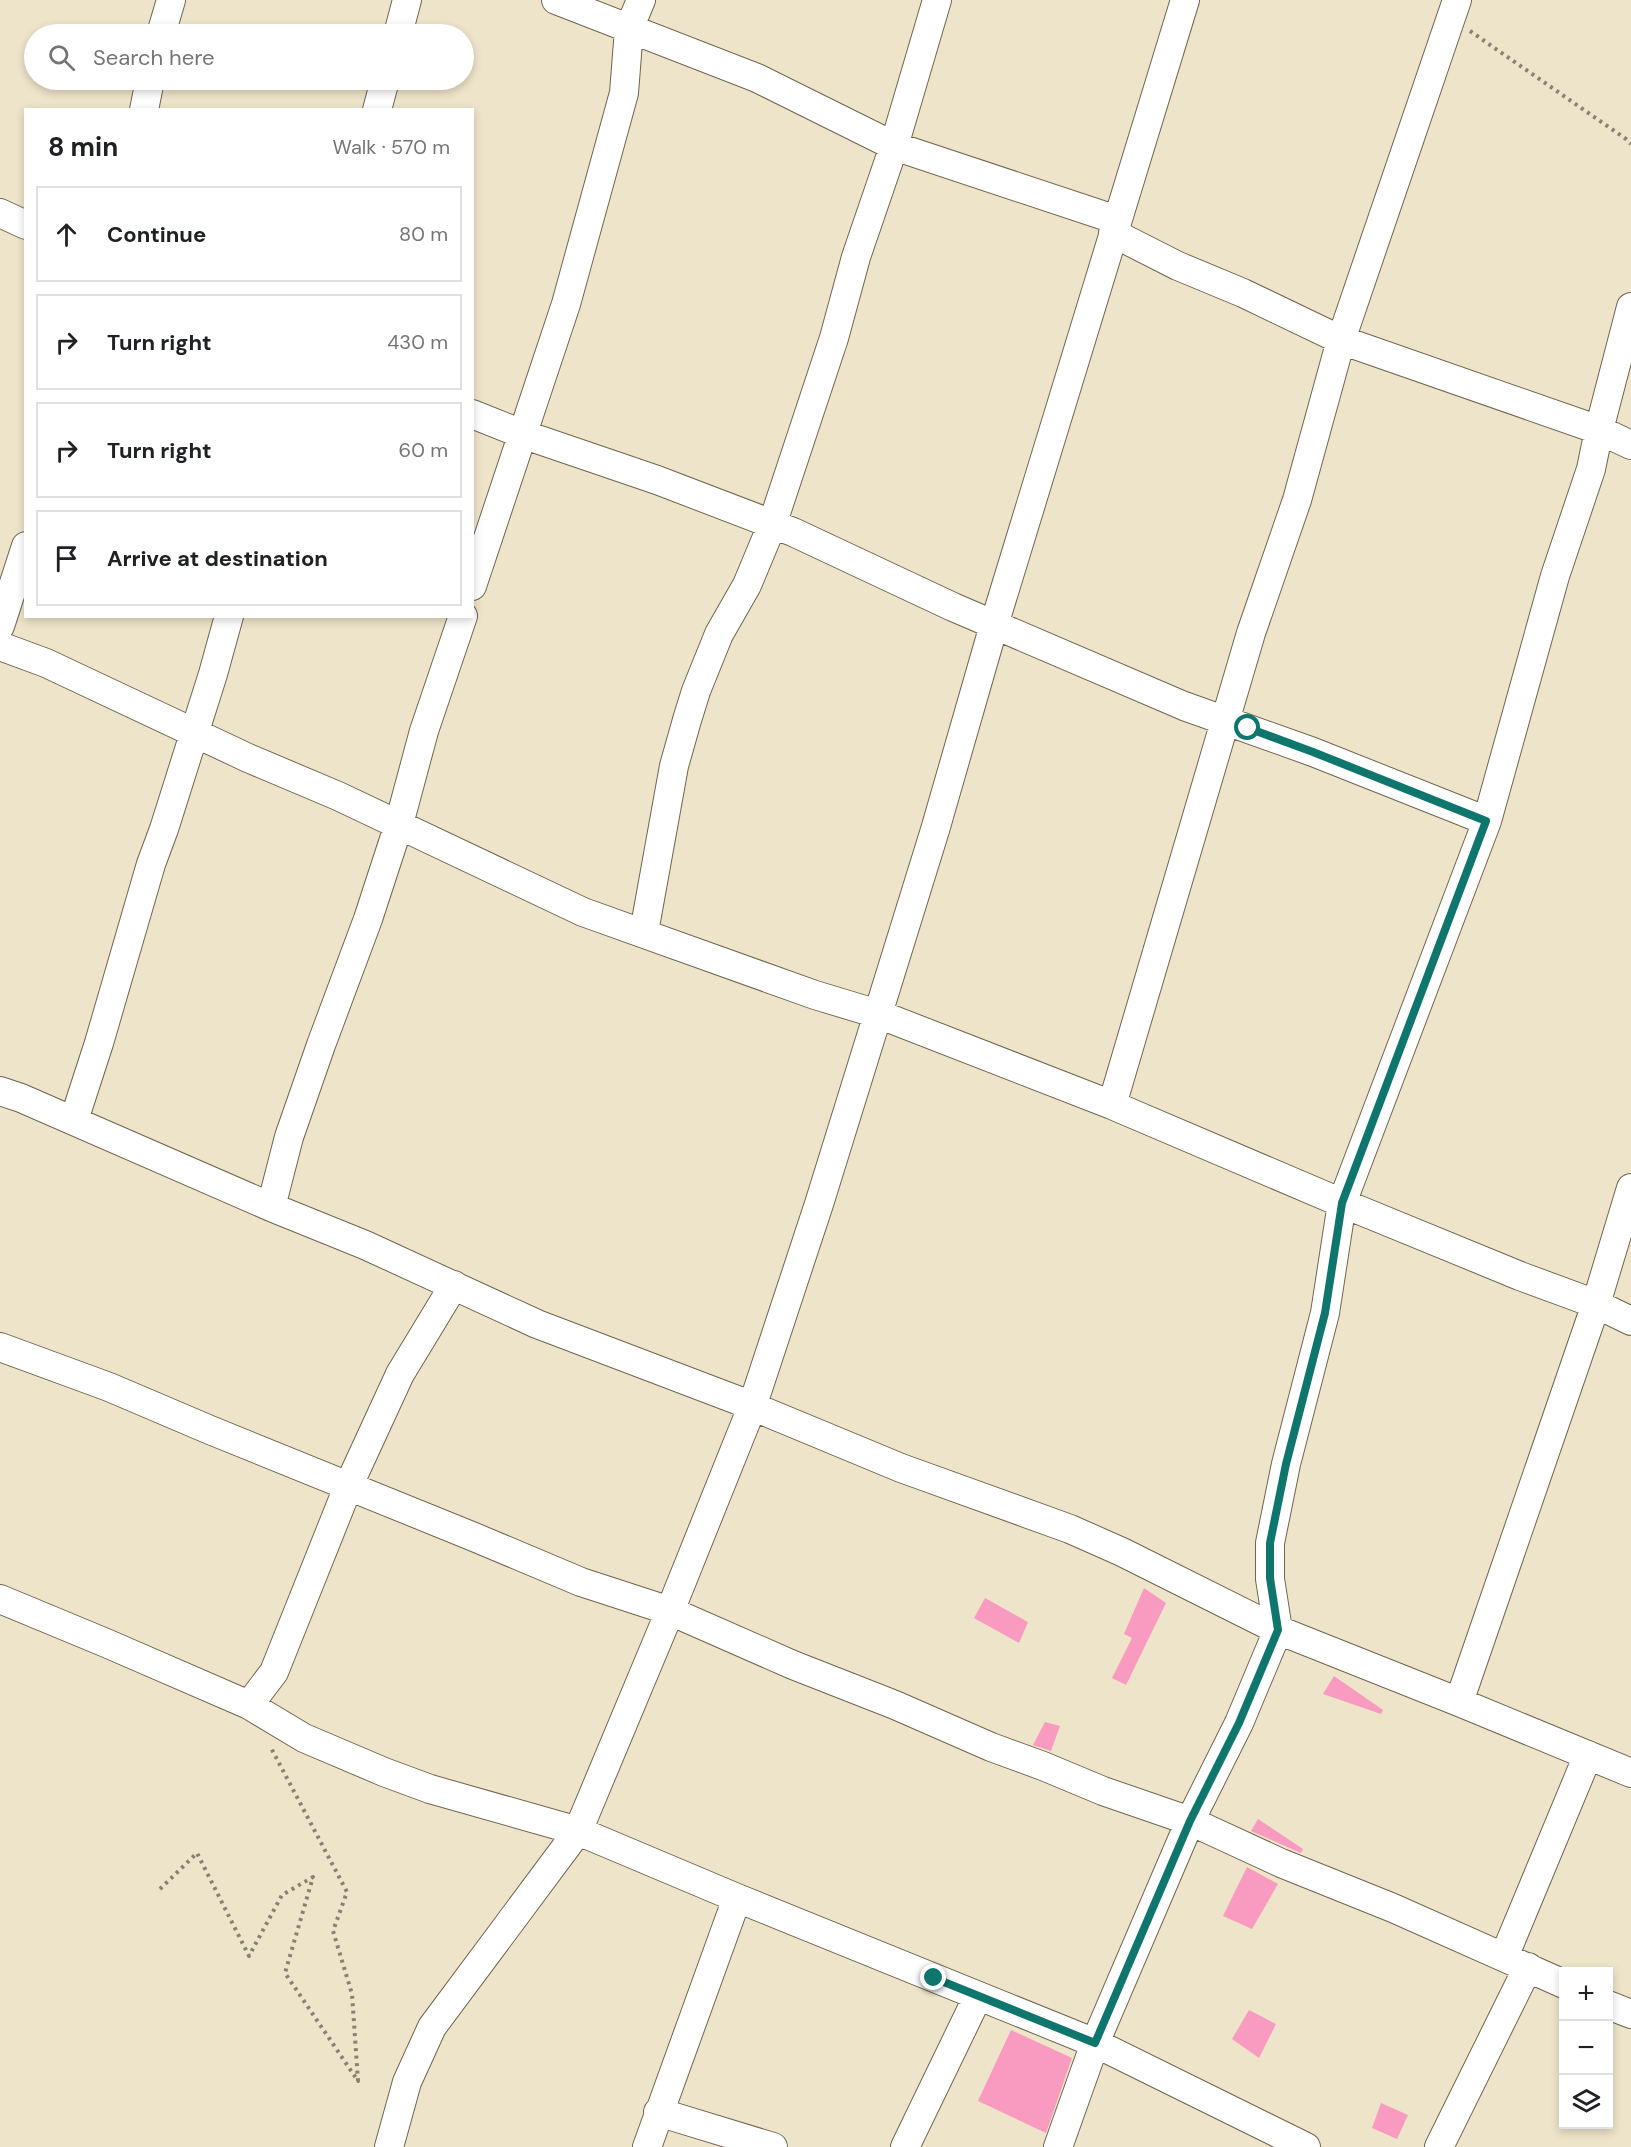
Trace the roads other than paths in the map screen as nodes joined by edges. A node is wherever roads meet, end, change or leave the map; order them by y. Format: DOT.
graph roads {
  1 [pos="171,0"];
  2 [pos="408,0"];
  3 [pos="556,0"];
  4 [pos="641,0"];
  5 [pos="937,0"];
  6 [pos="1185,0"];
  7 [pos="1454,9"];
  8 [pos="164,24"];
  9 [pos="401,24"];
  10 [pos="629,29"];
  11 [pos="148,90"];
  12 [pos="382,90"];
  13 [pos="144,108"];
  14 [pos="378,108"];
  15 [pos="894,146"];
  16 [pos="0,213"];
  17 [pos="24,224"];
  18 [pos="1115,226"];
  19 [pos="1631,307"];
  20 [pos="1341,340"];
  21 [pos="474,415"];
  22 [pos="1599,430"];
  23 [pos="522,434"];
  24 [pos="1631,445"];
  25 [pos="772,525"];
  26 [pos="24,552"];
  27 [pos="474,580"];
  28 [pos="228,618"];
  29 [pos="462,618"];
  30 [pos="994,624"];
  31 [pos="0,626"];
  32 [pos="0,646"];
  33 [pos="1227,720"];
  34 [pos="194,734"];
  35 [pos="1486,821"];
  36 [pos="399,824"];
  37 [pos="644,932"];
  38 [pos="878,1014"];
  39 [pos="0,1091"];
  40 [pos="1112,1105"];
  41 [pos="74,1120"];
  42 [pos="1631,1188"];
  43 [pos="1342,1203"];
  44 [pos="271,1207"];
  45 [pos="454,1285"];
  46 [pos="1596,1304"];
  47 [pos="1631,1321"];
  48 [pos="0,1347"];
  49 [pos="752,1407"];
  50 [pos="348,1487"];
  51 [pos="0,1599"];
  52 [pos="670,1611"];
  53 [pos="1278,1630"];
  54 [pos="1460,1702"];
  55 [pos="249,1705"];
  56 [pos="1588,1755"];
  57 [pos="1631,1773"];
  58 [pos="1190,1821"];
  59 [pos="578,1831"];
  60 [pos="737,1898"];
  61 [pos="1516,1962"];
  62 [pos="1559,1982"];
  63 [pos="978,1996"];
  64 [pos="1613,2007"];
  65 [pos="1631,2014"];
  66 [pos="1095,2043"];
  67 [pos="658,2112"];
  68 [pos="389,2147"];
  69 [pos="647,2147"];
  70 [pos="773,2147"];
  71 [pos="905,2147"];
  72 [pos="1058,2147"];
  73 [pos="1306,2147"];
  74 [pos="1439,2147"];
  1 -- 8 [label="street"];
  2 -- 9 [label="street"];
  3 -- 10 [label="street"];
  4 -- 10 [label="street"];
  5 -- 15 [label="street"];
  6 -- 18 [label="street"];
  7 -- 20 [label="street"];
  10 -- 15 [label="street"];
  10 -- 23 [label="street"];
  11 -- 13 [label="street"];
  12 -- 14 [label="street"];
  15 -- 18 [label="street"];
  15 -- 25 [label="street"];
  16 -- 17 [label="street"];
  18 -- 20 [label="street"];
  18 -- 30 [label="street"];
  19 -- 22 [label="street"];
  20 -- 22 [label="street"];
  20 -- 33 [label="street"];
  21 -- 23 [label="street"];
  22 -- 24 [label="street"];
  22 -- 35 [label="street"];
  23 -- 25 [label="street"];
  23 -- 27 [label="street"];
  25 -- 30 [label="street"];
  25 -- 37 [label="street"];
  26 -- 31 [label="street"];
  28 -- 34 [label="street"];
  29 -- 36 [label="street"];
  30 -- 33 [label="street"];
  30 -- 38 [label="street"];
  32 -- 34 [label="street"];
  33 -- 35 [label="street"];
  33 -- 40 [label="street"];
  34 -- 36 [label="street"];
  34 -- 41 [label="street"];
  35 -- 43 [label="street"];
  36 -- 37 [label="street"];
  36 -- 44 [label="street"];
  37 -- 38 [label="street"];
  38 -- 40 [label="street"];
  38 -- 49 [label="street"];
  39 -- 41 [label="street"];
  40 -- 43 [label="street"];
  41 -- 44 [label="street"];
  42 -- 46 [label="street"];
  43 -- 46 [label="street"];
  43 -- 53 [label="street"];
  44 -- 45 [label="street"];
  45 -- 49 [label="street"];
  45 -- 50 [label="street"];
  46 -- 47 [label="street"];
  46 -- 54 [label="street"];
  48 -- 50 [label="street"];
  49 -- 52 [label="street"];
  49 -- 53 [label="street"];
  50 -- 52 [label="street"];
  50 -- 55 [label="street"];
  51 -- 55 [label="street"];
  52 -- 58 [label="street"];
  52 -- 59 [label="street"];
  53 -- 54 [label="street"];
  53 -- 58 [label="street"];
  54 -- 56 [label="street"];
  55 -- 59 [label="street"];
  56 -- 57 [label="street"];
  56 -- 61 [label="street"];
  58 -- 61 [label="street"];
  58 -- 66 [label="street"];
  59 -- 60 [label="street"];
  59 -- 68 [label="street"];
  60 -- 63 [label="street"];
  60 -- 67 [label="street"];
  61 -- 62 [label="street"];
  61 -- 74 [label="street"];
  63 -- 66 [label="street"];
  63 -- 71 [label="street"];
  64 -- 65 [label="street"];
  66 -- 72 [label="street"];
  66 -- 73 [label="street"];
  67 -- 69 [label="street"];
  67 -- 70 [label="street"];
}
